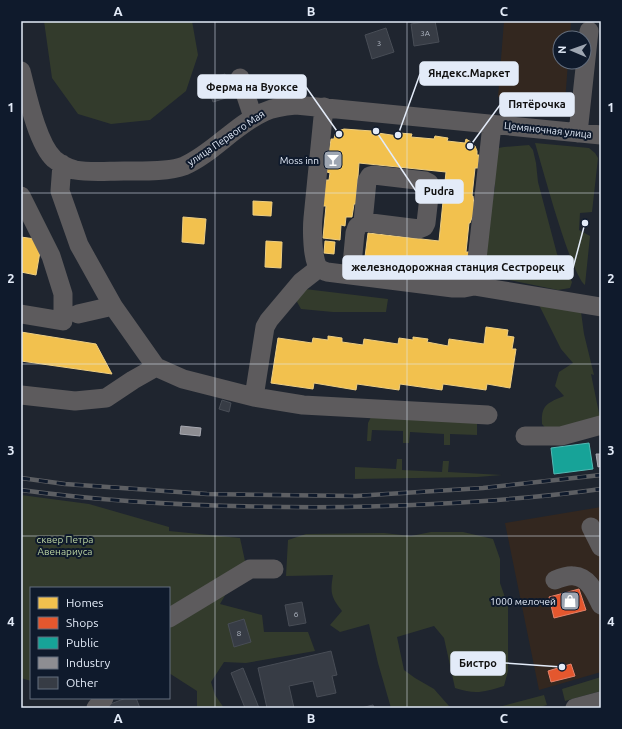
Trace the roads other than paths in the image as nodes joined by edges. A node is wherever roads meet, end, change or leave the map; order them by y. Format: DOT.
graph roads {
  1 [pos="585,70"];
  2 [pos="240,78"];
  3 [pos="23,83"];
  4 [pos="280,107"];
  5 [pos="324,107"];
  6 [pos="253,117"];
  7 [pos="492,124"];
  8 [pos="578,133"];
  9 [pos="601,135"];
  10 [pos="62,164"];
  11 [pos="21,196"];
  12 [pos="21,218"];
  13 [pos="363,222"];
  14 [pos="21,229"];
  15 [pos="318,268"];
  16 [pos="351,275"];
  17 [pos="474,286"];
  18 [pos="114,306"];
  19 [pos="601,307"];
  20 [pos="21,314"];
  21 [pos="78,314"];
  22 [pos="156,367"];
  23 [pos="21,395"];
  24 [pos="254,397"];
  25 [pos="488,414"];
  26 [pos="601,425"];
  27 [pos="535,431"];
  28 [pos="591,526"];
  29 [pos="601,547"];
  30 [pos="274,569"];
  31 [pos="555,580"];
  32 [pos="601,605"];
  33 [pos="170,617"];
  34 [pos="103,699"];
  35 [pos="601,701"];
  36 [pos="96,708"];
  37 [pos="575,708"];
  1 -- 8 [label="street"];
  2 -- 6 [label="street"];
  3 -- 10 [label="street, улица Первого Мая"];
  4 -- 5 [label="street, Цемяночная улица"];
  4 -- 6 [label="street, улица Первого Мая"];
  5 -- 7 [label="street, Цемяночная улица"];
  5 -- 15 [label="street"];
  6 -- 10 [label="street, улица Первого Мая"];
  7 -- 8 [label="street, Цемяночная улица"];
  7 -- 17 [label="street"];
  8 -- 9 [label="street, Цемяночная улица"];
  10 -- 18 [label="street"];
  11 -- 20 [label="street"];
  12 -- 14 [label="street"];
  13 -- 16 [label="street"];
  15 -- 16 [label="street"];
  15 -- 24 [label="street"];
  16 -- 17 [label="street"];
  17 -- 19 [label="street"];
  18 -- 21 [label="street"];
  18 -- 22 [label="street"];
  22 -- 23 [label="street"];
  22 -- 24 [label="street"];
  24 -- 25 [label="street"];
  26 -- 27 [label="street"];
  28 -- 29 [label="street"];
  30 -- 33 [label="street"];
  31 -- 32 [label="street"];
  34 -- 36 [label="street"];
  35 -- 37 [label="street"];
}
